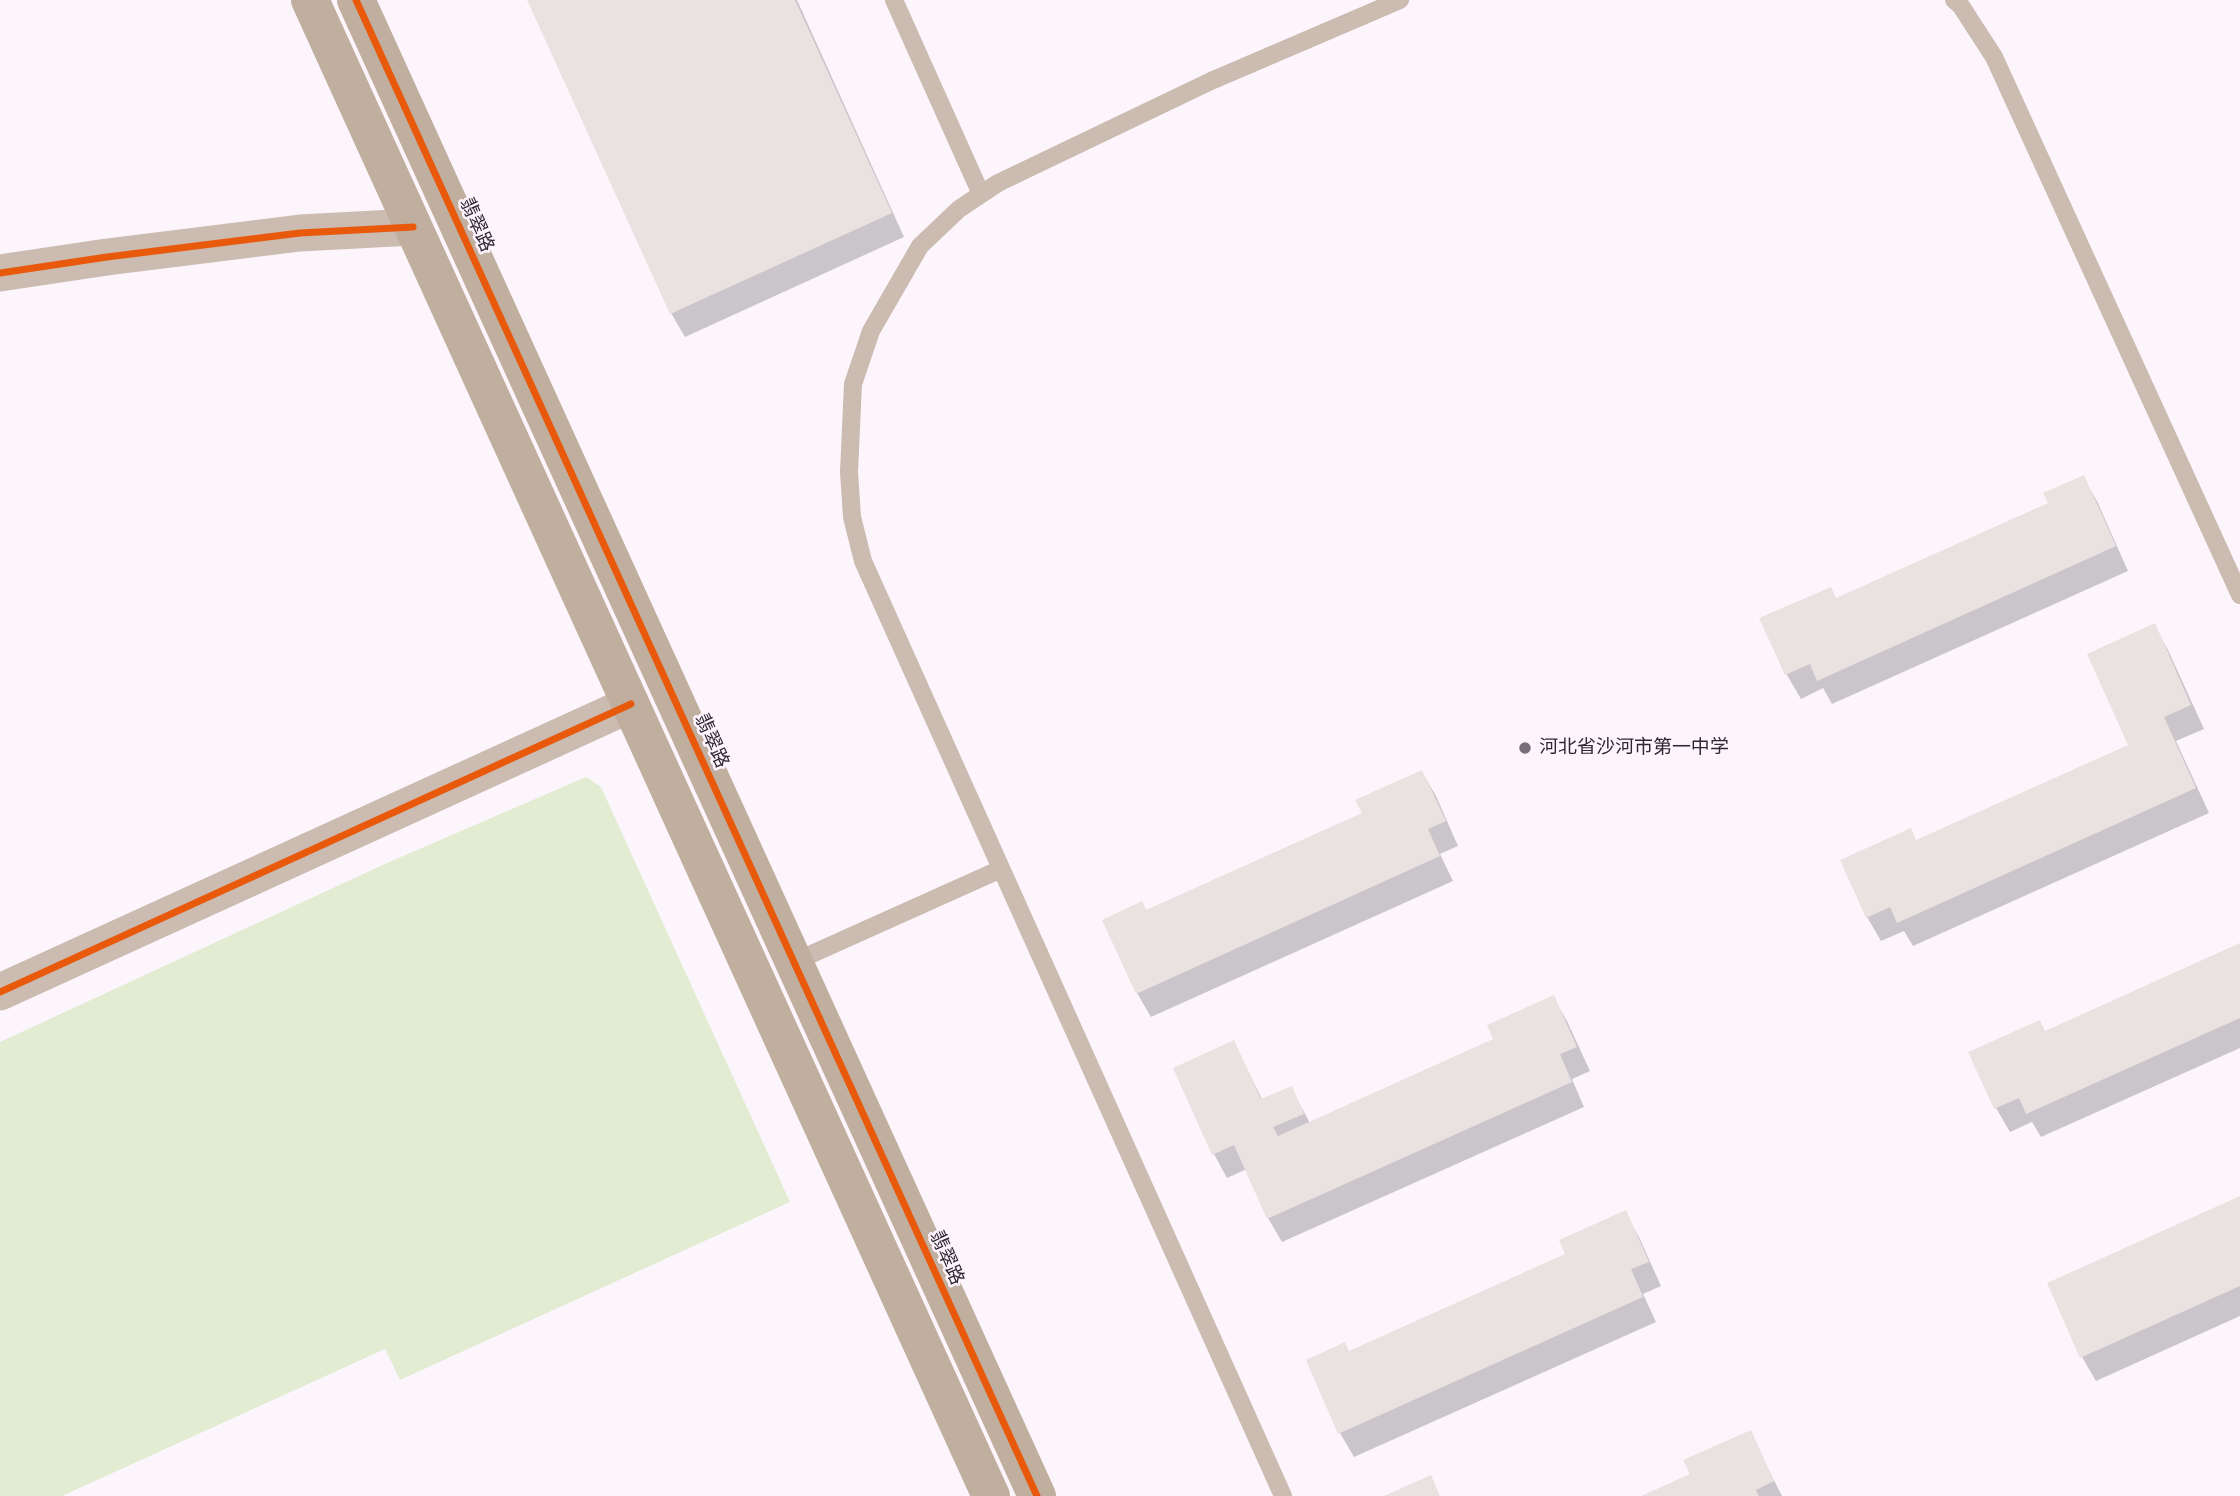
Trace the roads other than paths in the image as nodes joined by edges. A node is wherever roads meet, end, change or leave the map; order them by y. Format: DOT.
graph roads {
  1 [pos="310,0"];
  2 [pos="356,0"];
  3 [pos="894,0"];
  4 [pos="1955,0"];
  5 [pos="1396,1"];
  6 [pos="981,194"];
  7 [pos="413,227"];
  8 [pos="0,273"];
  9 [pos="2240,596"];
  10 [pos="631,704"];
  11 [pos="1001,869"];
  12 [pos="794,962"];
  13 [pos="0,992"];
  14 [pos="991,1496"];
  15 [pos="1037,1496"];
  16 [pos="1283,1496"];
  1 -- 7 [label="street"];
  2 -- 12 [label="street, 翡翠路"];
  3 -- 6 [label="lane"];
  4 -- 9 [label="lane"];
  5 -- 6 [label="lane"];
  6 -- 11 [label="lane"];
  7 -- 8 [label="street"];
  7 -- 10 [label="street"];
  10 -- 13 [label="street"];
  10 -- 14 [label="street"];
  11 -- 12 [label="lane"];
  11 -- 16 [label="lane"];
  12 -- 15 [label="street, 翡翠路"];
}
